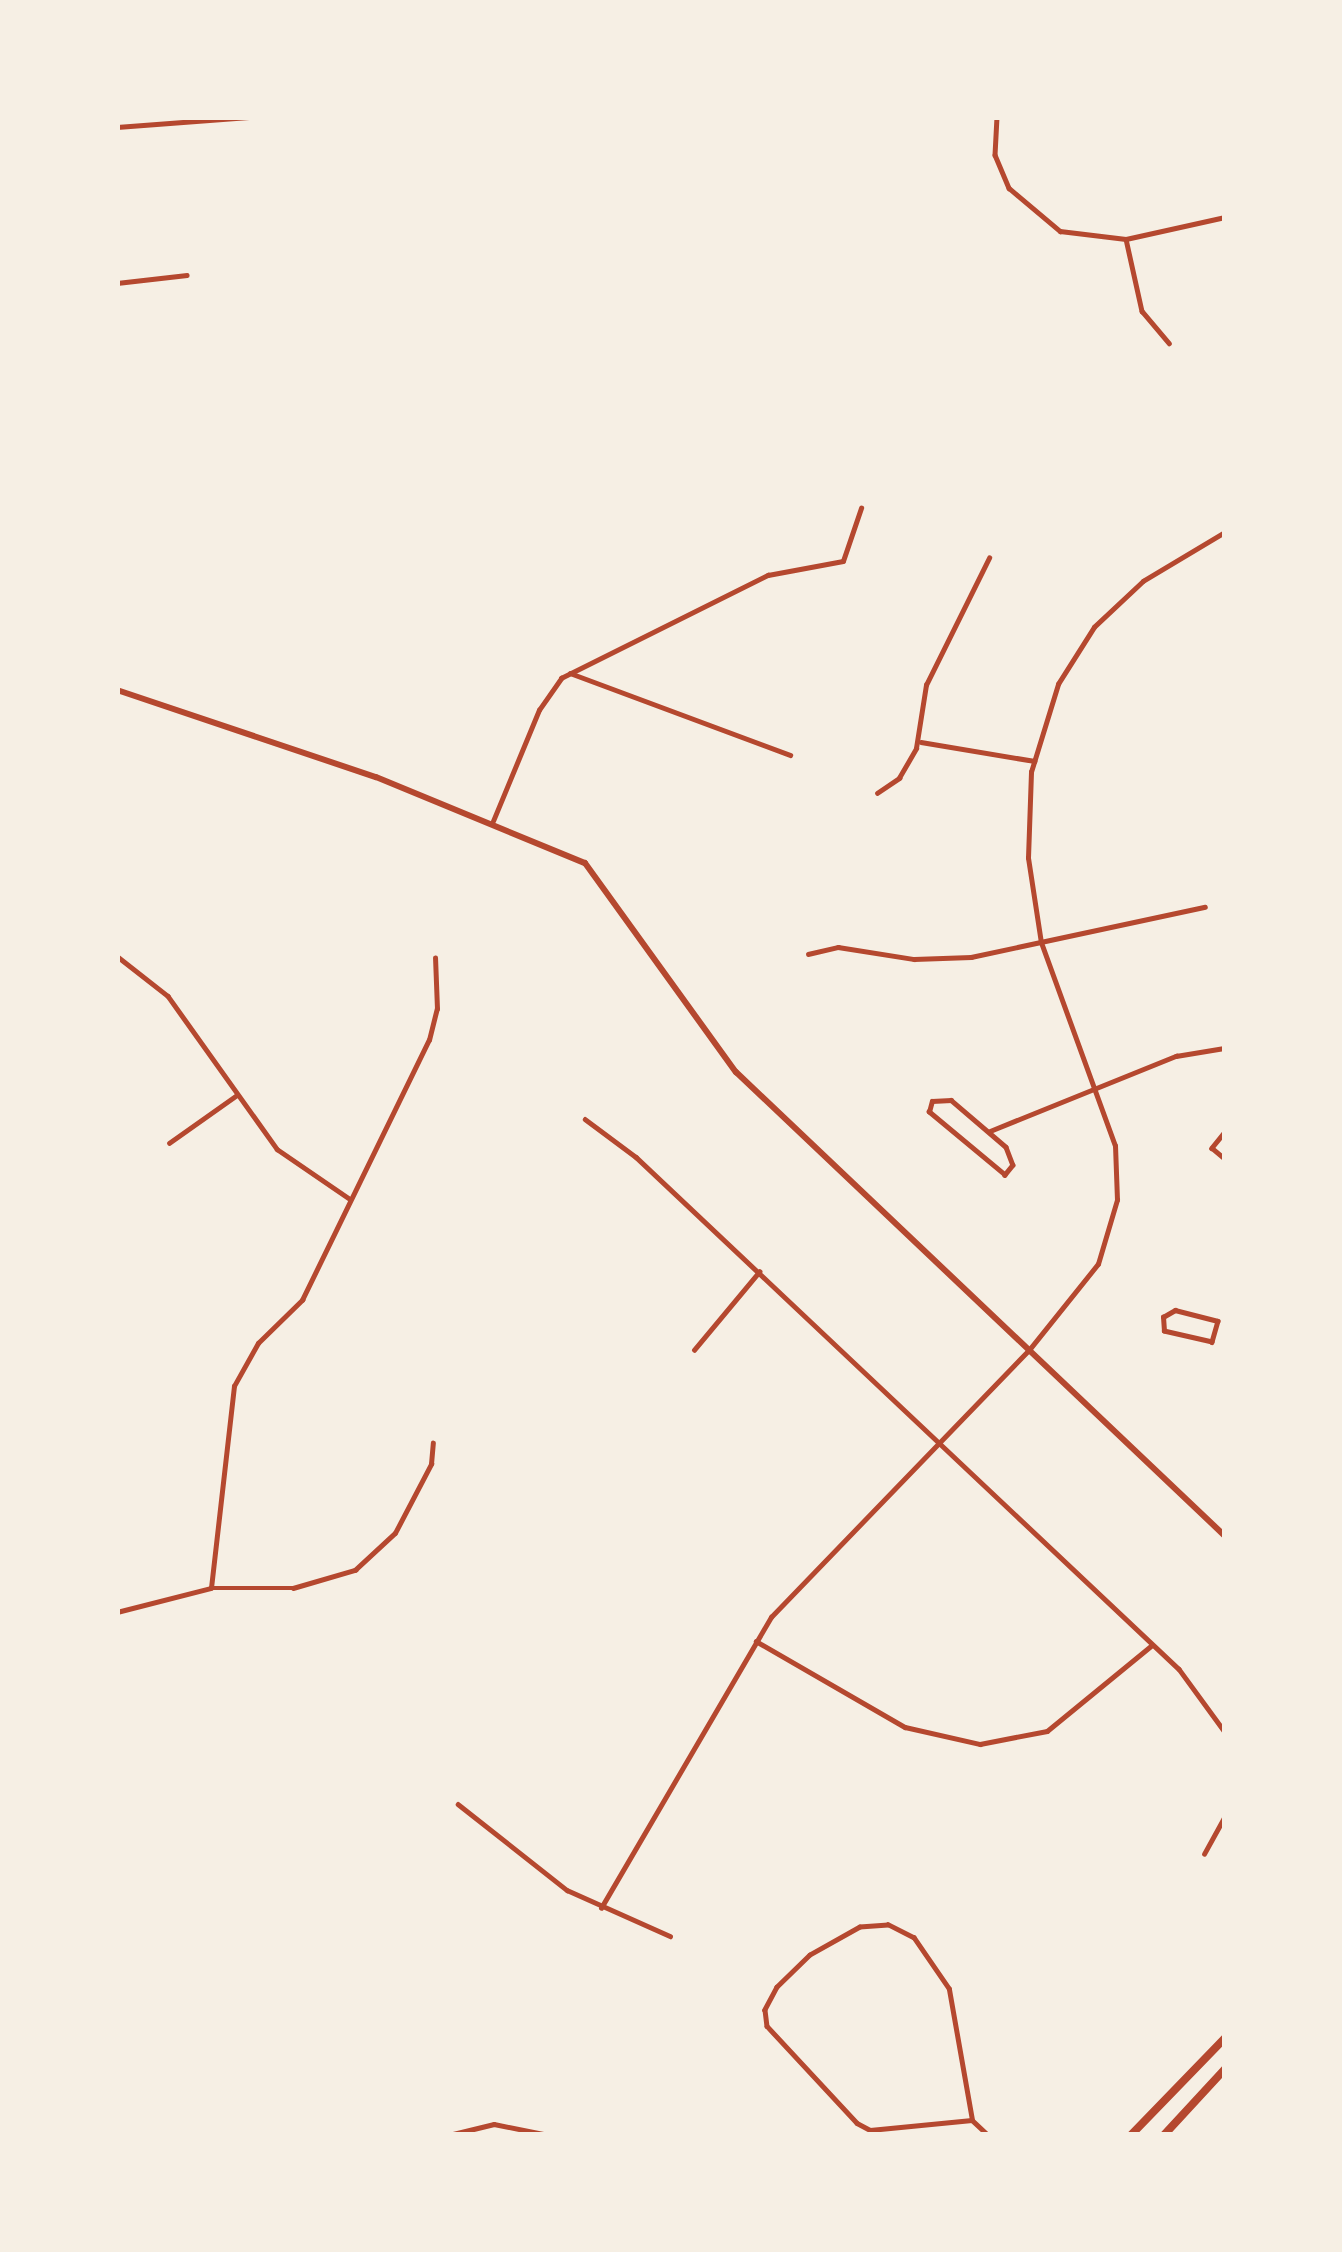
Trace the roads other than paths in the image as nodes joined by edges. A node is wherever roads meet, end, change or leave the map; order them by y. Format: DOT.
graph roads {
  1 [pos="249,117"];
  2 [pos="997,117"];
  3 [pos="117,127"];
  4 [pos="1225,218"];
  5 [pos="1126,239"];
  6 [pos="187,275"];
  7 [pos="117,283"];
  8 [pos="1169,343"];
  9 [pos="861,508"];
  10 [pos="1225,532"];
  11 [pos="988,558"];
  12 [pos="568,673"];
  13 [pos="117,690"];
  14 [pos="919,742"];
  15 [pos="790,754"];
  16 [pos="1034,760"];
  17 [pos="877,793"];
  18 [pos="493,821"];
  19 [pos="1205,907"];
  20 [pos="1041,944"];
  21 [pos="808,955"];
  22 [pos="117,956"];
  23 [pos="436,958"];
  24 [pos="1225,1048"];
  25 [pos="1097,1087"];
  26 [pos="237,1095"];
  27 [pos="585,1119"];
  28 [pos="989,1131"];
  29 [pos="1225,1132"];
  30 [pos="169,1143"];
  31 [pos="1225,1160"];
  32 [pos="350,1198"];
  33 [pos="759,1272"];
  34 [pos="1222,1319"];
  35 [pos="694,1350"];
  36 [pos="1029,1350"];
  37 [pos="433,1443"];
  38 [pos="938,1443"];
  39 [pos="1225,1536"];
  40 [pos="211,1588"];
  41 [pos="117,1612"];
  42 [pos="756,1641"];
  43 [pos="1151,1646"];
  44 [pos="1225,1732"];
  45 [pos="458,1804"];
  46 [pos="1225,1816"];
  47 [pos="1204,1854"];
  48 [pos="601,1908"];
  49 [pos="670,1936"];
  50 [pos="1225,2038"];
  51 [pos="1225,2068"];
  52 [pos="972,2120"];
  53 [pos="460,2133"];
  54 [pos="449,2135"];
  55 [pos="548,2135"];
  56 [pos="988,2135"];
  57 [pos="1131,2135"];
  58 [pos="1164,2135"];
  1 -- 3 [label="street"];
  2 -- 5 [label="street"];
  4 -- 5 [label="street"];
  5 -- 8 [label="street"];
  6 -- 7 [label="street"];
  9 -- 12 [label="street"];
  10 -- 16 [label="street"];
  11 -- 14 [label="street"];
  12 -- 15 [label="street"];
  12 -- 18 [label="street"];
  13 -- 18 [label="street"];
  14 -- 16 [label="street"];
  14 -- 17 [label="street"];
  16 -- 20 [label="street"];
  18 -- 36 [label="street"];
  19 -- 20 [label="street"];
  20 -- 21 [label="street"];
  20 -- 25 [label="street"];
  22 -- 26 [label="street"];
  23 -- 32 [label="street"];
  24 -- 25 [label="street"];
  25 -- 28 [label="street"];
  25 -- 36 [label="street"];
  26 -- 30 [label="street"];
  26 -- 32 [label="street"];
  27 -- 33 [label="street"];
  28 -- 28 [label="street"];
  29 -- 31 [label="street"];
  32 -- 40 [label="street"];
  33 -- 35 [label="street"];
  33 -- 38 [label="street"];
  34 -- 34 [label="street"];
  36 -- 38 [label="street"];
  36 -- 39 [label="street"];
  37 -- 40 [label="street"];
  38 -- 42 [label="street"];
  38 -- 43 [label="street"];
  40 -- 41 [label="street"];
  42 -- 43 [label="street"];
  42 -- 48 [label="street"];
  43 -- 44 [label="street"];
  45 -- 48 [label="street"];
  46 -- 47 [label="street"];
  48 -- 49 [label="street"];
  50 -- 57 [label="main road"];
  51 -- 58 [label="main road"];
  52 -- 52 [label="street"];
  52 -- 56 [label="street"];
  53 -- 54 [label="street"];
  53 -- 55 [label="street"];
}
